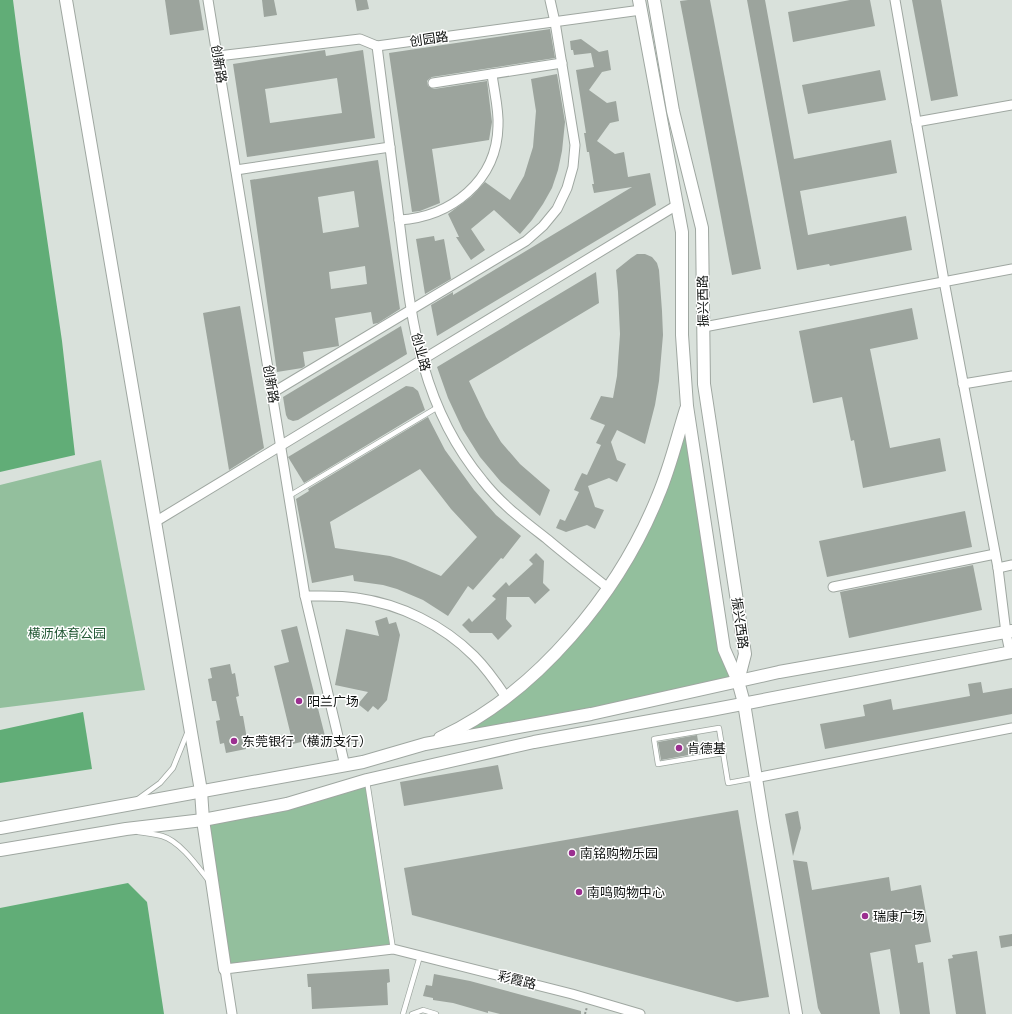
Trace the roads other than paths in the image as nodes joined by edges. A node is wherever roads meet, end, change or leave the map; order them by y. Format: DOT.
graph roads {
  1 [pos="66,0"];
  2 [pos="208,0"];
  3 [pos="550,0"];
  4 [pos="654,0"];
  5 [pos="895,0"];
  6 [pos="640,5"];
  7 [pos="555,22"];
  8 [pos="377,46"];
  9 [pos="218,56"];
  10 [pos="562,63"];
  11 [pos="492,74"];
  12 [pos="433,83"];
  13 [pos="1012,105"];
  14 [pos="916,122"];
  15 [pos="390,147"];
  16 [pos="236,170"];
  17 [pos="677,205"];
  18 [pos="399,220"];
  19 [pos="1012,269"];
  20 [pos="944,281"];
  21 [pos="410,310"];
  22 [pos="704,327"];
  23 [pos="422,360"];
  24 [pos="1012,376"];
  25 [pos="963,384"];
  26 [pos="272,393"];
  27 [pos="687,406"];
  28 [pos="438,407"];
  29 [pos="281,445"];
  30 [pos="289,496"];
  31 [pos="155,522"];
  32 [pos="995,554"];
  33 [pos="1012,565"];
  34 [pos="998,568"];
  35 [pos="833,587"];
  36 [pos="608,588"];
  37 [pos="305,596"];
  38 [pos="1009,632"];
  39 [pos="1011,652"];
  40 [pos="738,681"];
  41 [pos="506,697"];
  42 [pos="744,703"];
  43 [pos="190,726"];
  44 [pos="1012,728"];
  45 [pos="425,744"];
  46 [pos="723,753"];
  47 [pos="345,766"];
  48 [pos="755,778"];
  49 [pos="367,780"];
  50 [pos="201,791"];
  51 [pos="125,806"];
  52 [pos="203,820"];
  53 [pos="0,828"];
  54 [pos="126,830"];
  55 [pos="0,850"];
  56 [pos="212,885"];
  57 [pos="393,949"];
  58 [pos="420,956"];
  59 [pos="225,969"];
  60 [pos="422,1012"];
  61 [pos="232,1014"];
  62 [pos="403,1014"];
  63 [pos="412,1014"];
  64 [pos="436,1014"];
  65 [pos="640,1014"];
  66 [pos="796,1014"];
  1 -- 31 [label="main road"];
  2 -- 9 [label="street, 创新路"];
  3 -- 7 [label="street"];
  4 -- 22 [label="main road, 振兴西路"];
  5 -- 14 [label="street"];
  6 -- 7 [label="street, 创园路"];
  6 -- 17 [label="main road, 振兴西路"];
  7 -- 8 [label="street, 创园路"];
  7 -- 10 [label="street"];
  8 -- 9 [label="street, 创园路"];
  8 -- 15 [label="street, 创业路"];
  9 -- 16 [label="street, 创新路"];
  10 -- 11 [label="street"];
  10 -- 21 [label="street"];
  11 -- 12 [label="street"];
  11 -- 18 [label="street"];
  13 -- 14 [label="street"];
  14 -- 20 [label="street"];
  15 -- 16 [label="street"];
  15 -- 18 [label="street, 创业路"];
  16 -- 26 [label="street, 创新路"];
  17 -- 23 [label="street"];
  17 -- 27 [label="main road, 振兴西路"];
  18 -- 21 [label="street, 创业路"];
  19 -- 20 [label="street"];
  20 -- 22 [label="street"];
  20 -- 25 [label="street"];
  21 -- 23 [label="street, 创业路"];
  21 -- 26 [label="street"];
  22 -- 40 [label="main road, 振兴西路"];
  23 -- 28 [label="street, 创业路"];
  23 -- 29 [label="street"];
  24 -- 25 [label="street"];
  25 -- 32 [label="street"];
  26 -- 29 [label="street, 创新路"];
  27 -- 36 [label="main road"];
  27 -- 40 [label="main road, 振兴西路"];
  28 -- 30 [label="lane"];
  28 -- 36 [label="street, 创业路"];
  29 -- 30 [label="street, 创新路"];
  29 -- 31 [label="street"];
  30 -- 37 [label="street, 创新路"];
  31 -- 43 [label="main road"];
  32 -- 34 [label="street"];
  32 -- 35 [label="street"];
  33 -- 34 [label="street"];
  34 -- 38 [label="street"];
  36 -- 41 [label="main road"];
  37 -- 41 [label="street"];
  37 -- 47 [label="street, 创新路"];
  38 -- 39 [label="street"];
  38 -- 40 [label="main road"];
  39 -- 42 [label="main road"];
  40 -- 42 [label="main road"];
  40 -- 45 [label="main road"];
  41 -- 45 [label="main road"];
  42 -- 48 [label="main road"];
  42 -- 49 [label="main road"];
  43 -- 50 [label="main road"];
  43 -- 51 [label="lane"];
  44 -- 48 [label="street"];
  45 -- 47 [label="main road"];
  46 -- 46 [label="lane"];
  46 -- 48 [label="lane"];
  47 -- 50 [label="main road"];
  48 -- 66 [label="main road"];
  49 -- 52 [label="main road"];
  49 -- 57 [label="lane"];
  50 -- 51 [label="main road"];
  50 -- 52 [label="main road"];
  51 -- 53 [label="main road"];
  52 -- 54 [label="main road"];
  52 -- 56 [label="main road"];
  54 -- 55 [label="main road"];
  54 -- 56 [label="lane"];
  56 -- 59 [label="main road"];
  57 -- 58 [label="street, 彩霞路"];
  57 -- 59 [label="street"];
  58 -- 62 [label="lane"];
  58 -- 65 [label="street, 彩霞路"];
  59 -- 61 [label="street"];
  60 -- 63 [label="lane"];
  60 -- 64 [label="lane"];
}
